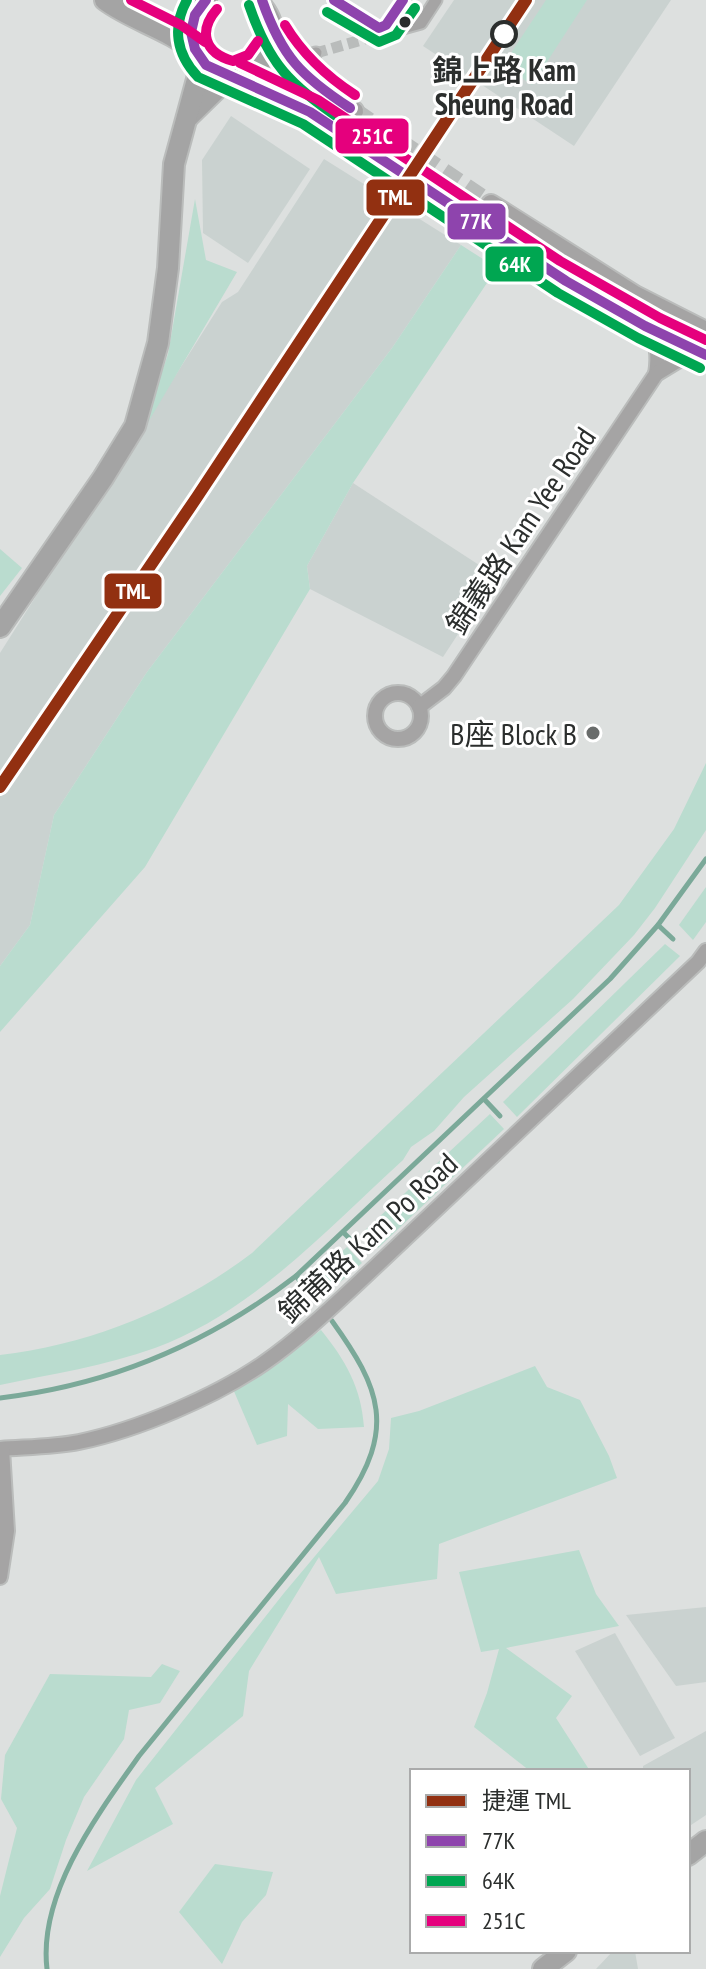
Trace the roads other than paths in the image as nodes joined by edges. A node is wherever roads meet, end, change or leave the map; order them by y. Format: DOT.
graph roads {
  1 [pos="105,0"];
  2 [pos="206,0"];
  3 [pos="256,0"];
  4 [pos="436,0"];
  5 [pos="403,28"];
  6 [pos="273,32"];
  7 [pos="316,53"];
  8 [pos="199,57"];
  9 [pos="291,61"];
  10 [pos="232,76"];
  11 [pos="354,111"];
  12 [pos="187,118"];
  13 [pos="340,131"];
  14 [pos="491,204"];
  15 [pos="478,225"];
  16 [pos="645,326"];
  17 [pos="706,331"];
  18 [pos="704,354"];
  19 [pos="656,374"];
  20 [pos="0,627"];
  21 [pos="419,707"];
  22 [pos="706,951"];
  23 [pos="1,1449"];
  24 [pos="0,1577"];
  25 [pos="706,1841"];
  26 [pos="690,1853"];
  27 [pos="563,1953"];
  28 [pos="543,1969"];
  1 -- 8 [label="main road"];
  2 -- 8 [label="main road"];
  3 -- 6 [label="main road"];
  4 -- 5 [label="street"];
  6 -- 9 [label="street"];
  6 -- 10 [label="main road"];
  7 -- 9 [label="street"];
  8 -- 10 [label="main road"];
  8 -- 12 [label="main road"];
  9 -- 11 [label="street"];
  10 -- 12 [label="main road"];
  10 -- 13 [label="street"];
  12 -- 20 [label="main road"];
  14 -- 17 [label="street"];
  15 -- 16 [label="street"];
  16 -- 18 [label="street"];
  16 -- 19 [label="street"];
  18 -- 19 [label="street"];
  19 -- 21 [label="street, 錦義路 Kam Yee Road"];
  22 -- 23 [label="street, 錦莆路 Kam Po Road"];
  23 -- 24 [label="street"];
  25 -- 26 [label="main road"];
  27 -- 28 [label="main road"];
}
